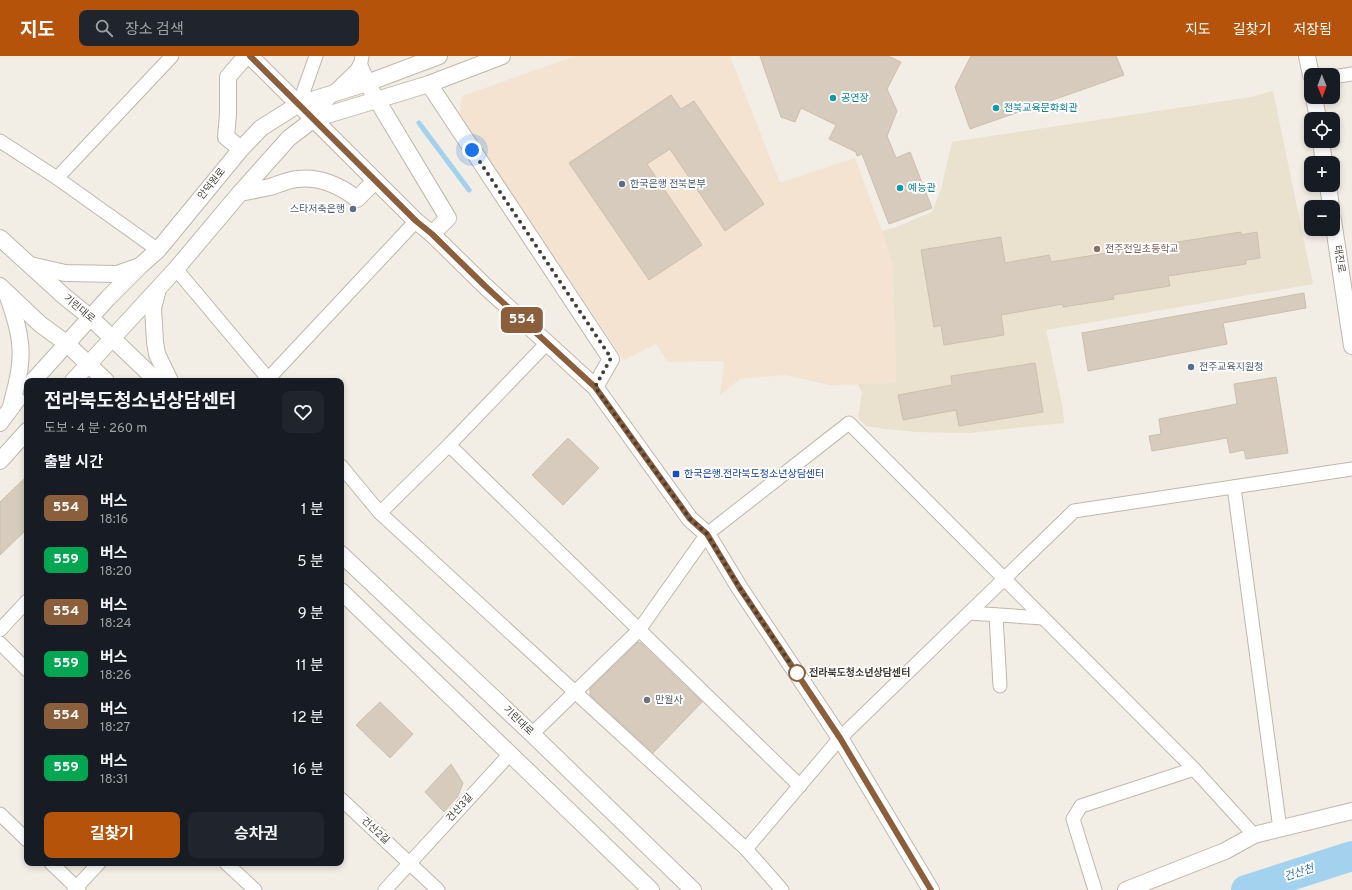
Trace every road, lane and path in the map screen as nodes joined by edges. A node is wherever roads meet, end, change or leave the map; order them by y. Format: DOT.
graph roads {
  1 [pos="172,56"];
  2 [pos="246,56"];
  3 [pos="250,56"];
  4 [pos="316,56"];
  5 [pos="439,56"];
  6 [pos="502,56"];
  7 [pos="1307,56"];
  8 [pos="413,60"];
  9 [pos="361,62"];
  10 [pos="1310,68"];
  11 [pos="1352,74"];
  12 [pos="1340,76"];
  13 [pos="367,83"];
  14 [pos="429,84"];
  15 [pos="332,94"];
  16 [pos="377,100"];
  17 [pos="299,104"];
  18 [pos="314,119"];
  19 [pos="0,141"];
  20 [pos="241,149"];
  21 [pos="57,178"];
  22 [pos="375,181"];
  23 [pos="240,193"];
  24 [pos="416,221"];
  25 [pos="432,234"];
  26 [pos="1335,236"];
  27 [pos="0,238"];
  28 [pos="158,250"];
  29 [pos="29,265"];
  30 [pos="140,266"];
  31 [pos="176,269"];
  32 [pos="3,289"];
  33 [pos="158,289"];
  34 [pos="91,318"];
  35 [pos="111,338"];
  36 [pos="66,343"];
  37 [pos="547,343"];
  38 [pos="1352,346"];
  39 [pos="88,364"];
  40 [pos="36,378"];
  41 [pos="75,378"];
  42 [pos="103,378"];
  43 [pos="154,378"];
  44 [pos="169,378"];
  45 [pos="267,378"];
  46 [pos="271,378"];
  47 [pos="595,387"];
  48 [pos="24,392"];
  49 [pos="11,407"];
  50 [pos="0,423"];
  51 [pos="24,434"];
  52 [pos="449,445"];
  53 [pos="0,461"];
  54 [pos="1352,469"];
  55 [pos="344,470"];
  56 [pos="1234,487"];
  57 [pos="380,513"];
  58 [pos="707,534"];
  59 [pos="344,557"];
  60 [pos="1004,579"];
  61 [pos="344,597"];
  62 [pos="24,604"];
  63 [pos="969,613"];
  64 [pos="996,615"];
  65 [pos="1043,618"];
  66 [pos="0,630"];
  67 [pos="639,630"];
  68 [pos="0,643"];
  69 [pos="24,667"];
  70 [pos="1000,686"];
  71 [pos="576,692"];
  72 [pos="532,734"];
  73 [pos="840,738"];
  74 [pos="510,754"];
  75 [pos="1194,769"];
  76 [pos="800,786"];
  77 [pos="344,802"];
  78 [pos="1352,811"];
  79 [pos="0,814"];
  80 [pos="1280,829"];
  81 [pos="1254,835"];
  82 [pos="24,837"];
  83 [pos="746,850"];
  84 [pos="410,863"];
  85 [pos="54,866"];
  86 [pos="96,866"];
  87 [pos="229,866"];
  88 [pos="76,889"];
  89 [pos="256,890"];
  90 [pos="385,890"];
  91 [pos="438,890"];
  92 [pos="651,890"];
  93 [pos="693,890"];
  94 [pos="782,890"];
  95 [pos="931,890"];
  96 [pos="1095,890"];
  97 [pos="1126,890"];
  1 -- 21 [label="street"];
  2 -- 20 [label="street"];
  3 -- 17 [label="street"];
  4 -- 17 [label="street"];
  5 -- 8 [label="street, 안덕원로"];
  6 -- 14 [label="street"];
  7 -- 10 [label="street"];
  8 -- 13 [label="street, 안덕원로"];
  9 -- 13 [label="street"];
  9 -- 15 [label="street"];
  11 -- 12 [label="street"];
  13 -- 15 [label="street, 안덕원로"];
  13 -- 16 [label="street"];
  14 -- 16 [label="street"];
  14 -- 47 [label="street"];
  15 -- 17 [label="street, 안덕원로"];
  15 -- 18 [label="street"];
  16 -- 18 [label="street"];
  16 -- 25 [label="street"];
  17 -- 18 [label="street"];
  17 -- 20 [label="street, 안덕원로"];
  18 -- 22 [label="street"];
  18 -- 23 [label="street"];
  19 -- 21 [label="street"];
  20 -- 28 [label="street, 안덕원로"];
  21 -- 28 [label="street"];
  22 -- 23 [label="street"];
  22 -- 24 [label="street"];
  23 -- 31 [label="street"];
  24 -- 25 [label="street"];
  24 -- 46 [label="street"];
  25 -- 37 [label="street"];
  26 -- 38 [label="street, 태진로"];
  27 -- 29 [label="street, 기린대로"];
  28 -- 30 [label="street, 안덕원로"];
  29 -- 30 [label="street"];
  29 -- 34 [label="street, 기린대로"];
  30 -- 34 [label="street, 안덕원로"];
  31 -- 33 [label="street"];
  31 -- 45 [label="street"];
  32 -- 36 [label="street"];
  32 -- 49 [label="street"];
  33 -- 35 [label="street"];
  33 -- 44 [label="street"];
  34 -- 35 [label="street, 기린대로"];
  34 -- 36 [label="street, 안덕원로"];
  35 -- 39 [label="street"];
  35 -- 43 [label="street, 기린대로"];
  36 -- 39 [label="street"];
  36 -- 40 [label="street, 안덕원로"];
  37 -- 47 [label="street"];
  37 -- 52 [label="street"];
  39 -- 41 [label="street"];
  39 -- 42 [label="street"];
  47 -- 58 [label="street"];
  48 -- 49 [label="street"];
  49 -- 50 [label="street"];
  51 -- 53 [label="street"];
  52 -- 57 [label="street"];
  52 -- 67 [label="street"];
  54 -- 56 [label="street"];
  55 -- 57 [label="street"];
  56 -- 60 [label="street"];
  56 -- 80 [label="street"];
  57 -- 71 [label="street"];
  58 -- 60 [label="street"];
  58 -- 67 [label="street"];
  58 -- 73 [label="street"];
  59 -- 72 [label="street, 기린대로"];
  60 -- 63 [label="street"];
  60 -- 65 [label="street"];
  61 -- 74 [label="street"];
  62 -- 66 [label="street"];
  63 -- 64 [label="street"];
  63 -- 73 [label="street"];
  64 -- 65 [label="street"];
  64 -- 70 [label="street"];
  65 -- 75 [label="street"];
  67 -- 71 [label="street"];
  67 -- 76 [label="street"];
  68 -- 69 [label="street"];
  71 -- 72 [label="street"];
  71 -- 83 [label="street"];
  72 -- 93 [label="street, 기린대로"];
  73 -- 76 [label="street"];
  73 -- 95 [label="street"];
  74 -- 84 [label="street, 건산3길"];
  74 -- 92 [label="street"];
  75 -- 81 [label="street"];
  75 -- 96 [label="street"];
  76 -- 83 [label="street"];
  77 -- 84 [label="street, 건산2길"];
  78 -- 80 [label="street"];
  79 -- 82 [label="street"];
  80 -- 81 [label="street"];
  81 -- 97 [label="street"];
  83 -- 94 [label="street"];
  84 -- 90 [label="street, 건산3길"];
  84 -- 91 [label="street"];
  85 -- 88 [label="street"];
  86 -- 88 [label="street"];
  87 -- 89 [label="street"];
}
